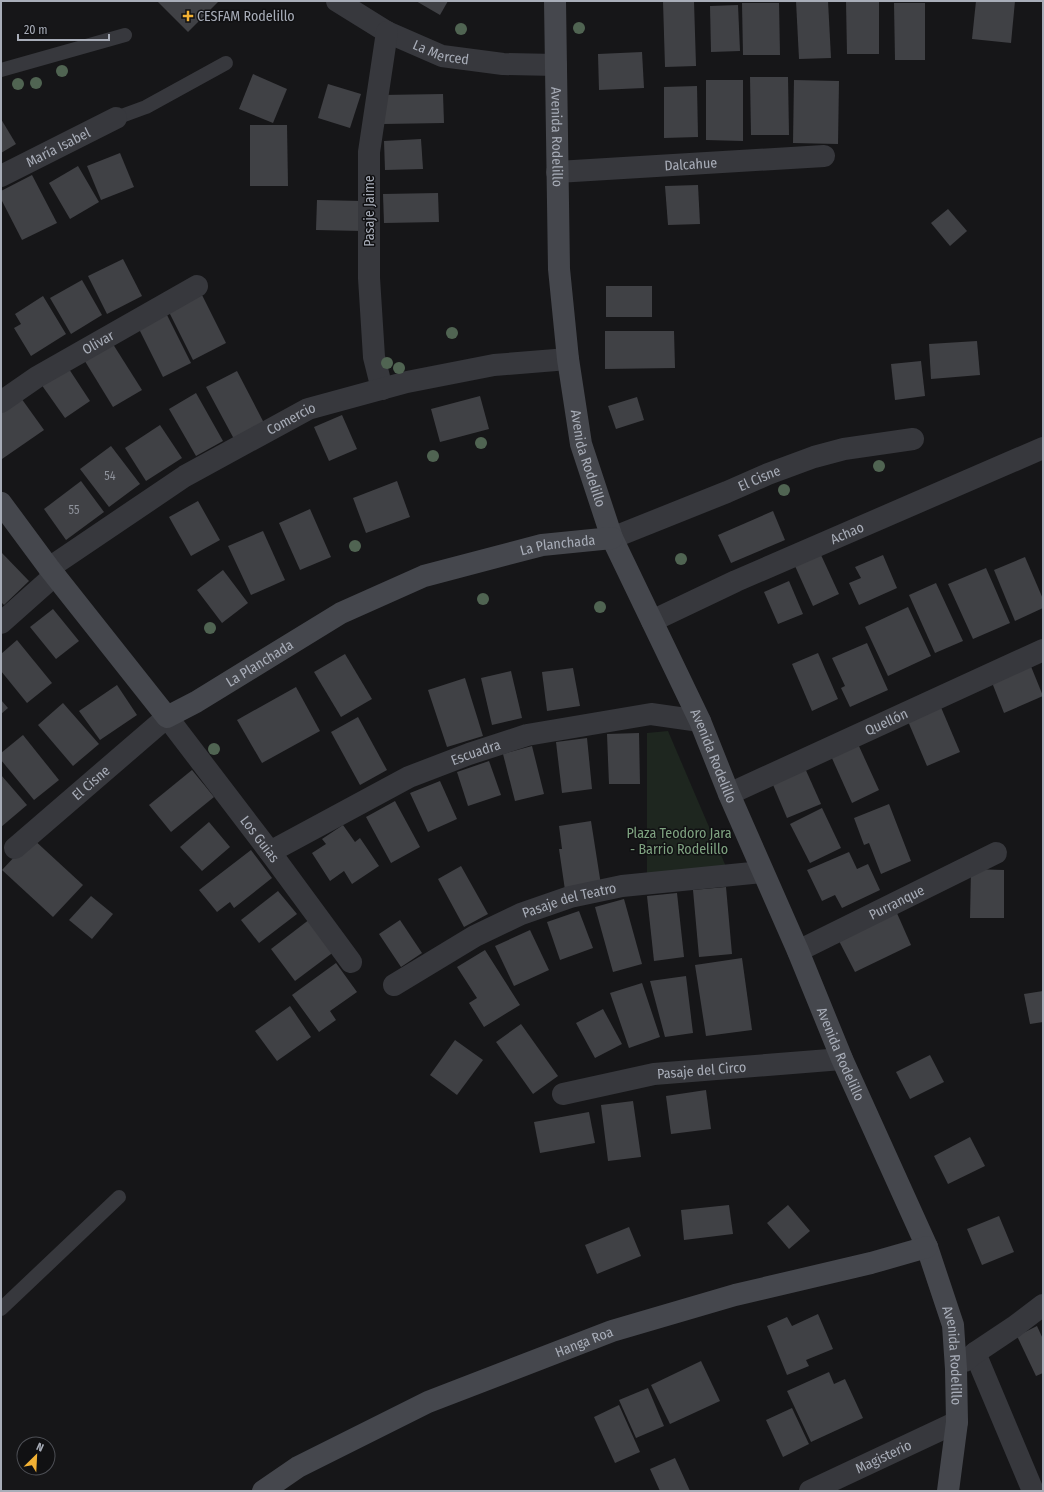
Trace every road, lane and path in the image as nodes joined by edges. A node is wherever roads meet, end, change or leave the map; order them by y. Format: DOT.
graph roads {
  1 [pos="337,1"];
  2 [pos="555,1"];
  3 [pos="387,32"];
  4 [pos="125,36"];
  5 [pos="226,63"];
  6 [pos="556,65"];
  7 [pos="1,70"];
  8 [pos="116,118"];
  9 [pos="824,156"];
  10 [pos="557,172"];
  11 [pos="1,176"];
  12 [pos="196,286"];
  13 [pos="568,359"];
  14 [pos="382,389"];
  15 [pos="1,402"];
  16 [pos="913,439"];
  17 [pos="1043,448"];
  18 [pos="1,503"];
  19 [pos="612,538"];
  20 [pos="52,572"];
  21 [pos="652,622"];
  22 [pos="1,623"];
  23 [pos="1043,650"];
  24 [pos="167,717"];
  25 [pos="700,721"];
  26 [pos="729,794"];
  27 [pos="15,848"];
  28 [pos="270,852"];
  29 [pos="996,853"];
  30 [pos="762,872"];
  31 [pos="798,952"];
  32 [pos="351,962"];
  33 [pos="394,985"];
  34 [pos="842,1059"];
  35 [pos="563,1094"];
  36 [pos="119,1197"];
  37 [pos="927,1247"];
  38 [pos="1043,1305"];
  39 [pos="1,1310"];
  40 [pos="975,1353"];
  41 [pos="956,1369"];
  42 [pos="958,1422"];
  43 [pos="262,1491"];
  44 [pos="810,1491"];
  45 [pos="948,1491"];
  46 [pos="1033,1491"];
  1 -- 3 [label="street, La Merced"];
  2 -- 6 [label="street, Avenida Rodelillo"];
  3 -- 6 [label="street, La Merced"];
  3 -- 14 [label="street, Pasaje Jaime"];
  4 -- 7 [label="lane"];
  5 -- 8 [label="lane"];
  6 -- 10 [label="street, Avenida Rodelillo"];
  8 -- 11 [label="street, María Isabel"];
  9 -- 10 [label="street, Dalcahue"];
  10 -- 13 [label="street, Avenida Rodelillo"];
  12 -- 15 [label="street, Olivar"];
  13 -- 14 [label="street, Comercio"];
  13 -- 19 [label="street, Avenida Rodelillo"];
  14 -- 20 [label="street, Comercio"];
  16 -- 19 [label="street, El Cisne"];
  17 -- 21 [label="street, Achao"];
  18 -- 20 [label="street"];
  19 -- 21 [label="street, Avenida Rodelillo"];
  19 -- 24 [label="street, La Planchada"];
  20 -- 22 [label="street, Comercio"];
  20 -- 24 [label="street"];
  21 -- 25 [label="street, Avenida Rodelillo"];
  23 -- 26 [label="street, Quellón"];
  24 -- 27 [label="street, El Cisne"];
  24 -- 28 [label="street, Los Guias"];
  25 -- 26 [label="street, Avenida Rodelillo"];
  25 -- 28 [label="street, Escuadra"];
  26 -- 30 [label="street, Avenida Rodelillo"];
  28 -- 32 [label="street, Los Guias"];
  29 -- 31 [label="street, Purranque"];
  30 -- 31 [label="street, Avenida Rodelillo"];
  30 -- 33 [label="street, Pasaje del Teatro"];
  31 -- 34 [label="street, Avenida Rodelillo"];
  34 -- 35 [label="street, Pasaje del Circo"];
  34 -- 37 [label="street, Avenida Rodelillo"];
  36 -- 39 [label="lane"];
  37 -- 41 [label="street, Avenida Rodelillo"];
  37 -- 43 [label="street, Hanga Roa"];
  38 -- 40 [label="street"];
  40 -- 41 [label="street"];
  40 -- 46 [label="street, Avenida Rodelillo"];
  41 -- 42 [label="street, Avenida Rodelillo"];
  42 -- 44 [label="street, Magisterio"];
  42 -- 45 [label="street, Avenida Rodelillo"];
}
